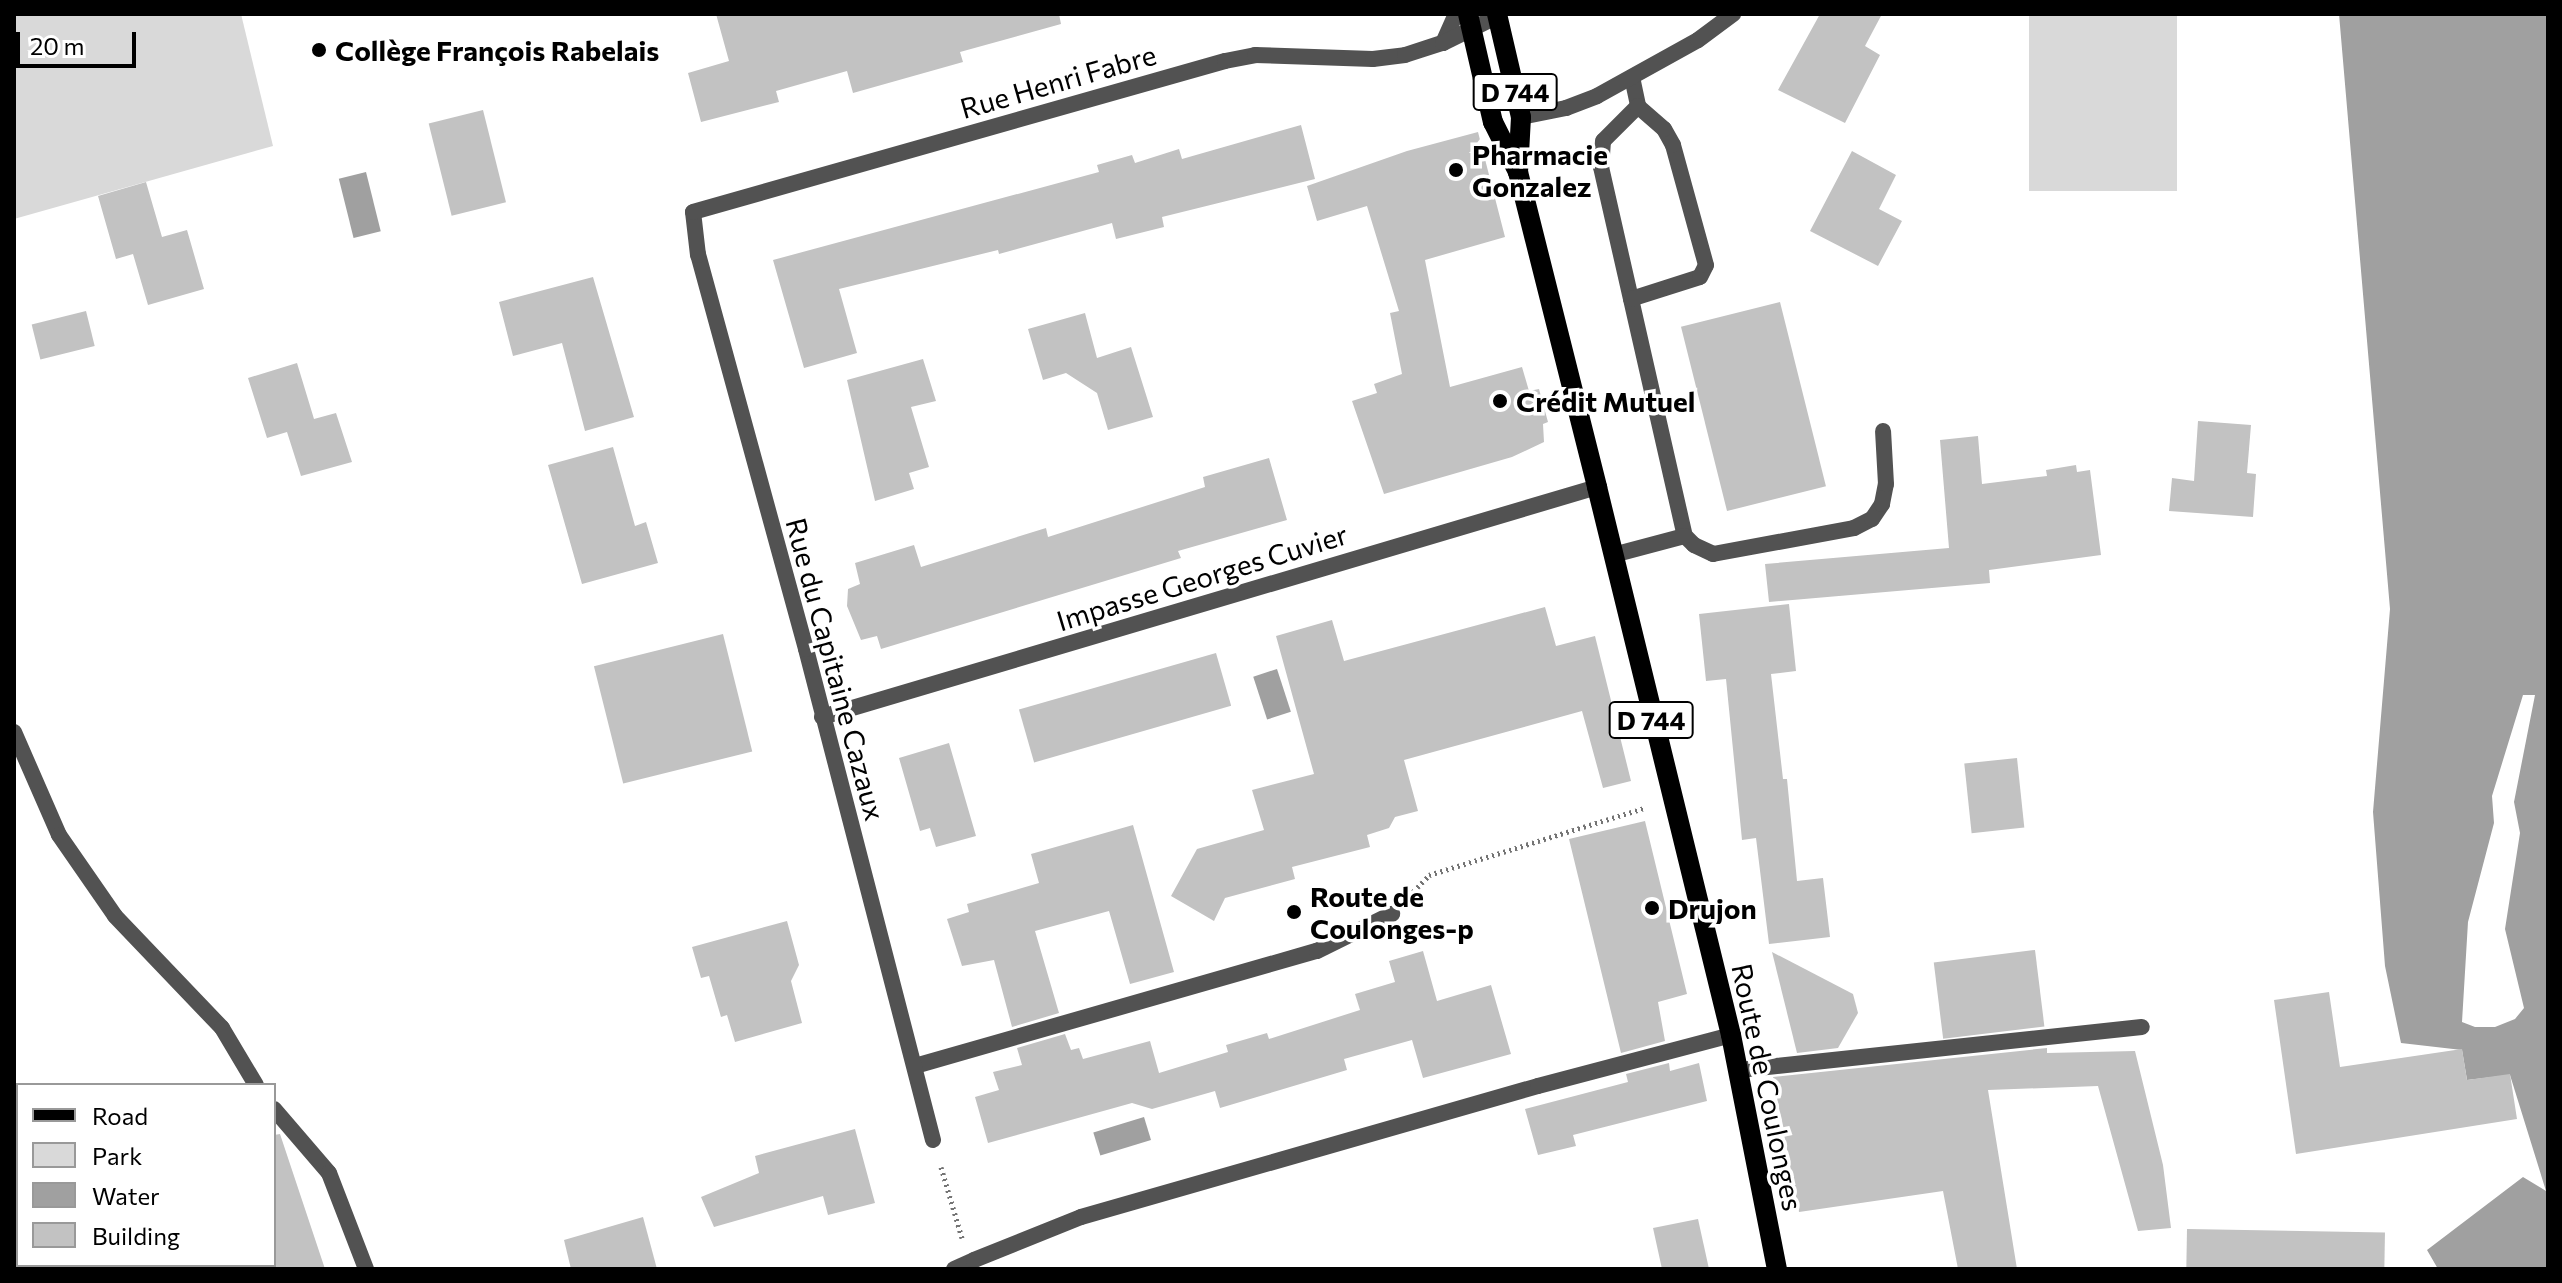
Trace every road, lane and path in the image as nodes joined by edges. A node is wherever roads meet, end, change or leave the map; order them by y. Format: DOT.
graph roads {
  1 [pos="1456,14"];
  2 [pos="1733,14"];
  3 [pos="1497,15"];
  4 [pos="1470,22"];
  5 [pos="1443,43"];
  6 [pos="1632,77"];
  7 [pos="1638,106"];
  8 [pos="1521,117"];
  9 [pos="1518,172"];
  10 [pos="693,212"];
  11 [pos="1631,299"];
  12 [pos="1883,431"];
  13 [pos="1597,487"];
  14 [pos="1685,536"];
  15 [pos="1613,555"];
  16 [pos="822,717"];
  17 [pos="14,732"];
  18 [pos="1671,800"];
  19 [pos="1392,914"];
  20 [pos="2142,1027"];
  21 [pos="1731,1035"];
  22 [pos="915,1066"];
  23 [pos="1739,1070"];
  24 [pos="255,1083"];
  25 [pos="276,1111"];
  26 [pos="933,1140"];
  27 [pos="974,1260"];
  28 [pos="366,1269"];
  29 [pos="954,1269"];
  30 [pos="1777,1269"];
  1 -- 5 [label="street"];
  2 -- 6 [label="street"];
  3 -- 4 [label="street, Rue Henri Fabre"];
  3 -- 8 [label="main road, Route de Coulonges / D 744"];
  4 -- 5 [label="street, Rue Henri Fabre"];
  4 -- 9 [label="main road, Route de Coulonges / D 744"];
  5 -- 10 [label="street, Rue Henri Fabre"];
  6 -- 7 [label="street"];
  6 -- 8 [label="street"];
  7 -- 11 [label="street"];
  7 -- 11 [label="street"];
  8 -- 9 [label="main road, Route de Coulonges / D 744"];
  9 -- 13 [label="main road, Route de Coulonges / D 744"];
  10 -- 16 [label="street, Rue du Capitaine Cazaux"];
  11 -- 14 [label="street"];
  12 -- 14 [label="street"];
  13 -- 15 [label="main road, Route de Coulonges / D 744"];
  13 -- 16 [label="street, Impasse Georges Cuvier"];
  14 -- 15 [label="street"];
  15 -- 18 [label="main road, Route de Coulonges / D 744"];
  16 -- 22 [label="street, Rue du Capitaine Cazaux"];
  17 -- 24 [label="street"];
  18 -- 19 [label="path"];
  18 -- 21 [label="main road, Route de Coulonges / D 744"];
  19 -- 22 [label="street"];
  20 -- 23 [label="street"];
  21 -- 23 [label="main road, Route de Coulonges / D 744"];
  21 -- 27 [label="street"];
  22 -- 26 [label="street, Rue du Capitaine Cazaux"];
  23 -- 30 [label="main road, Route de Coulonges / D 744"];
  25 -- 28 [label="street"];
  26 -- 27 [label="path"];
  27 -- 29 [label="street"];
}
